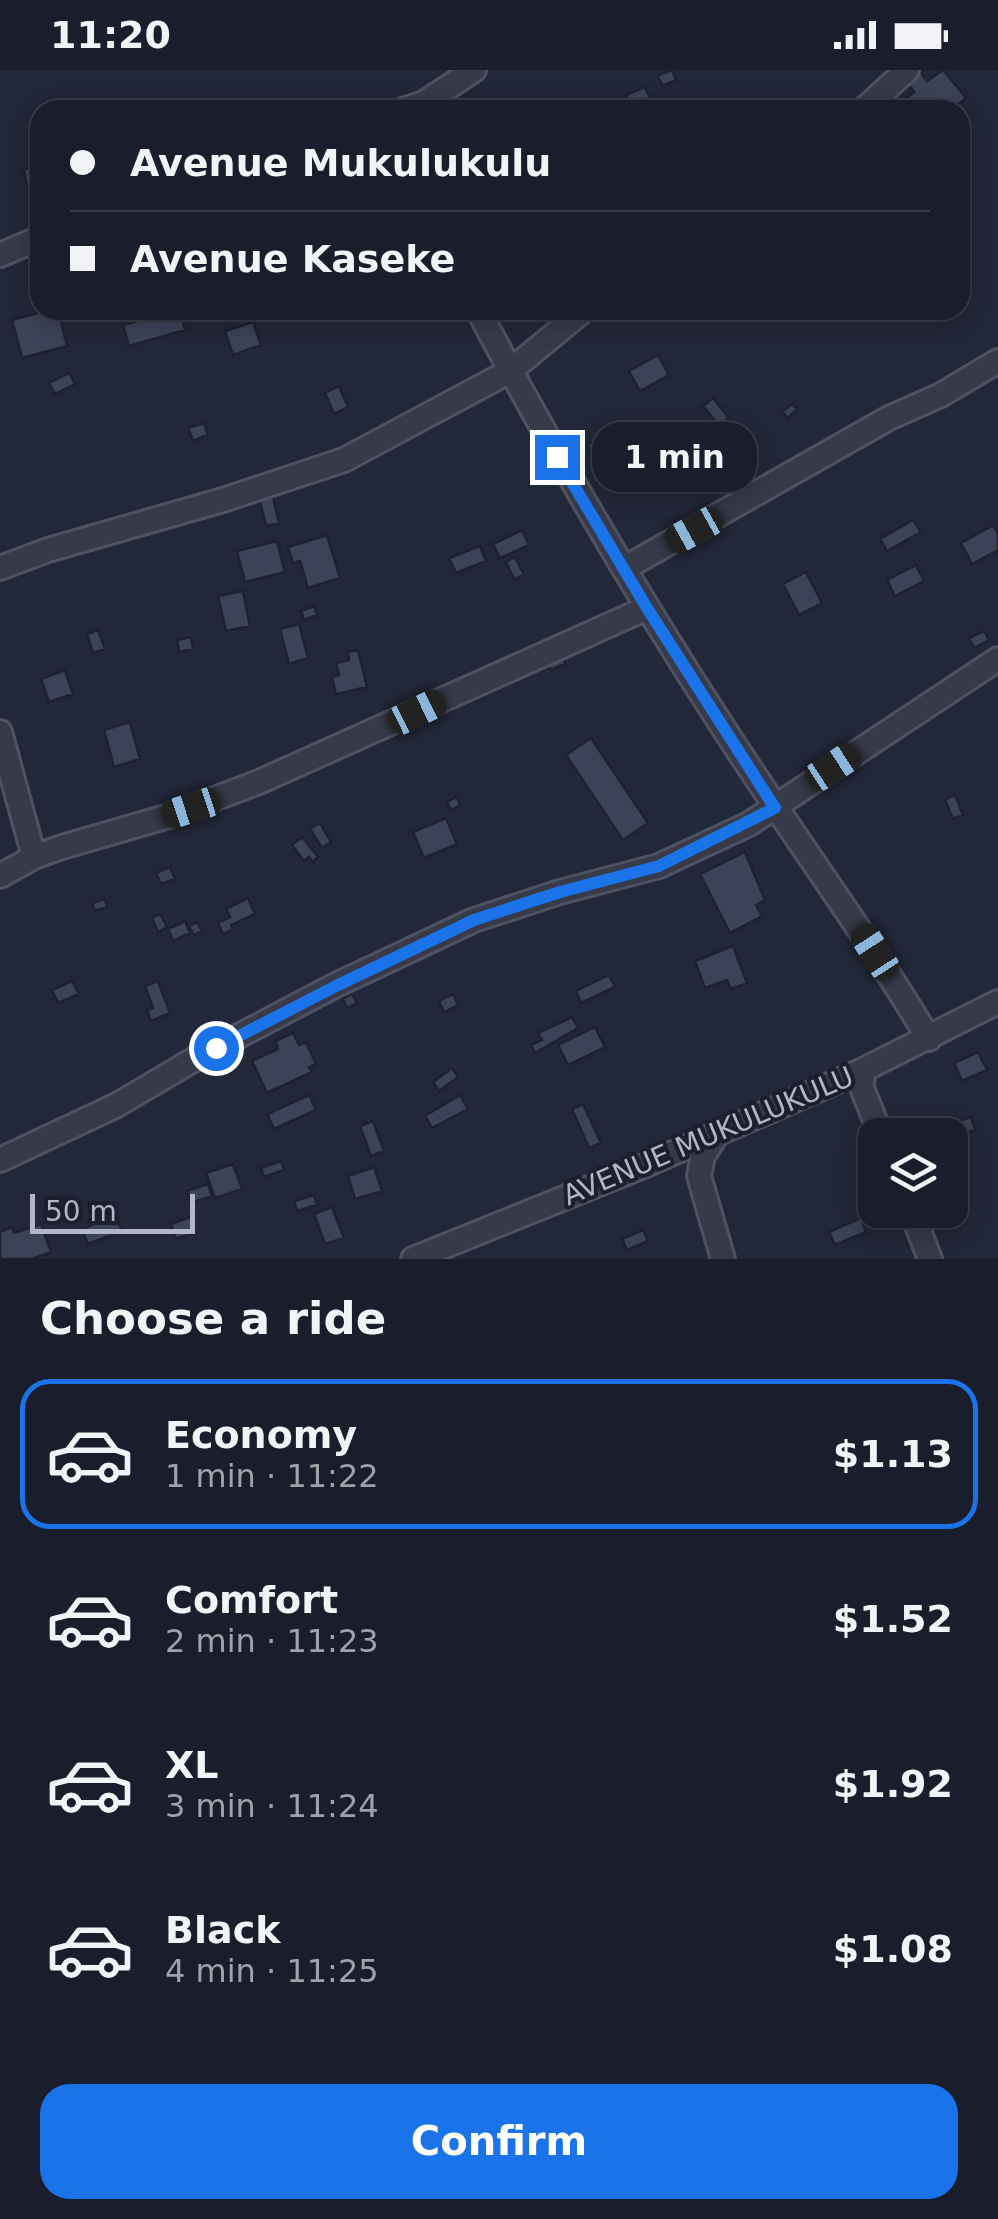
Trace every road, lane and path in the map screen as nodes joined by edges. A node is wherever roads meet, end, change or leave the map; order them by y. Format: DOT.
graph roads {
  1 [pos="474,70"];
  2 [pos="907,70"];
  3 [pos="429,100"];
  4 [pos="874,100"];
  5 [pos="30,242"];
  6 [pos="0,255"];
  7 [pos="483,320"];
  8 [pos="572,320"];
  9 [pos="998,361"];
  10 [pos="510,372"];
  11 [pos="0,568"];
  12 [pos="624,568"];
  13 [pos="647,608"];
  14 [pos="998,659"];
  15 [pos="0,732"];
  16 [pos="775,808"];
  17 [pos="34,857"];
  18 [pos="0,876"];
  19 [pos="998,1002"];
  20 [pos="929,1039"];
  21 [pos="863,1070"];
  22 [pos="874,1118"];
  23 [pos="719,1131"];
  24 [pos="0,1160"];
  25 [pos="918,1228"];
  26 [pos="414,1259"];
  27 [pos="723,1259"];
  28 [pos="930,1259"];
  1 -- 3 [label="street"];
  2 -- 4 [label="street"];
  5 -- 6 [label="street"];
  7 -- 10 [label="street"];
  8 -- 10 [label="street"];
  9 -- 12 [label="street"];
  10 -- 11 [label="street"];
  10 -- 12 [label="street"];
  12 -- 13 [label="street"];
  13 -- 16 [label="street"];
  13 -- 17 [label="street"];
  14 -- 16 [label="street"];
  15 -- 17 [label="street"];
  16 -- 20 [label="street"];
  16 -- 24 [label="street"];
  17 -- 18 [label="street"];
  19 -- 20 [label="street, AVENUE MUKULUKULU"];
  20 -- 21 [label="street, AVENUE MUKULUKULU"];
  21 -- 22 [label="street"];
  21 -- 23 [label="street, AVENUE MUKULUKULU"];
  23 -- 26 [label="street, AVENUE MUKULUKULU"];
  23 -- 27 [label="street"];
  25 -- 28 [label="street"];
}
